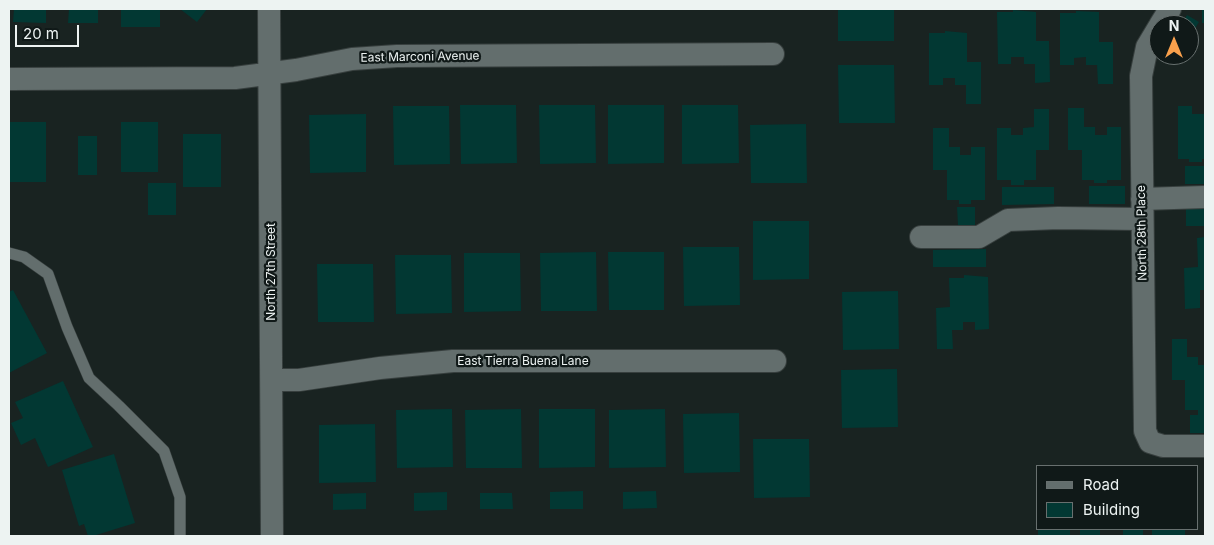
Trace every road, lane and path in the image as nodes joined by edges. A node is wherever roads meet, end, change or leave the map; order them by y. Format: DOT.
graph roads {
  1 [pos="269,9"];
  2 [pos="1149,44"];
  3 [pos="772,54"];
  4 [pos="270,73"];
  5 [pos="9,79"];
  6 [pos="1205,197"];
  7 [pos="1142,209"];
  8 [pos="921,237"];
  9 [pos="9,253"];
  10 [pos="775,361"];
  11 [pos="272,380"];
  12 [pos="1205,446"];
  13 [pos="180,536"];
  14 [pos="272,536"];
  1 -- 4 [label="street, North 27th Street"];
  2 -- 7 [label="street, North 28th Place"];
  3 -- 4 [label="street, East Marconi Avenue"];
  4 -- 5 [label="street, East Marconi Avenue"];
  4 -- 11 [label="street, North 27th Street"];
  6 -- 7 [label="street"];
  7 -- 8 [label="street"];
  7 -- 12 [label="street, North 28th Place"];
  9 -- 13 [label="lane"];
  10 -- 11 [label="street, East Tierra Buena Lane"];
  11 -- 14 [label="street, North 27th Street"];
}
